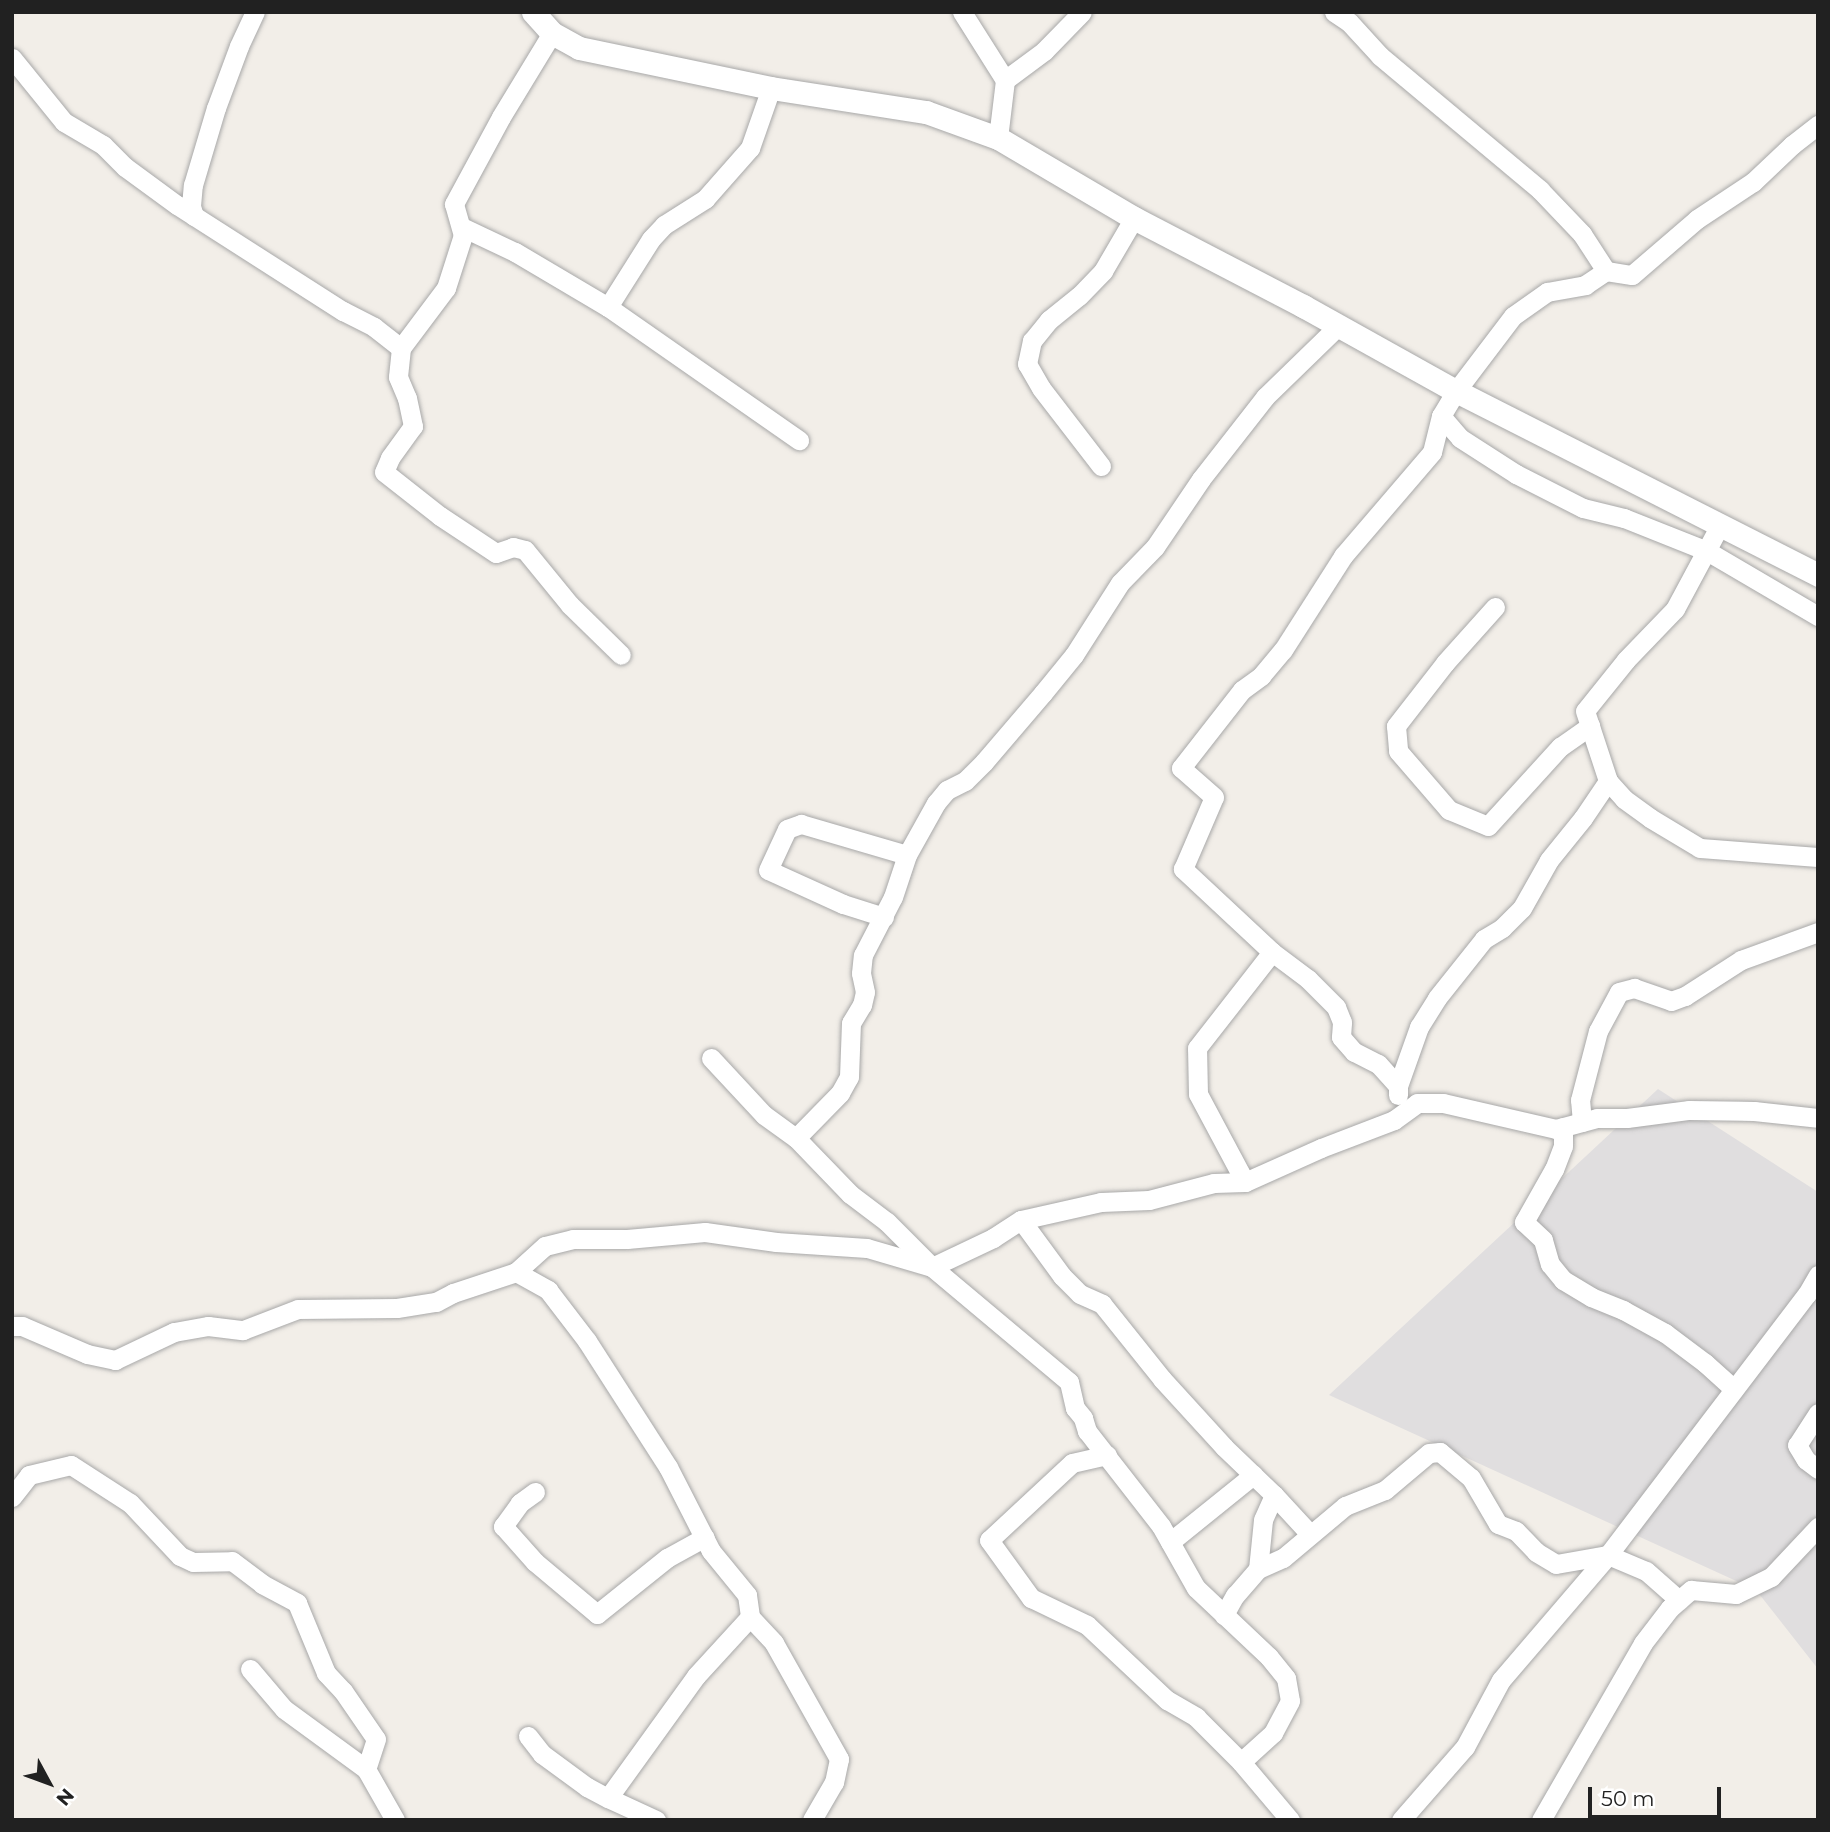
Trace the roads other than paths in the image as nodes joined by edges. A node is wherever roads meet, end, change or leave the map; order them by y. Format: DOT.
graph roads {
  1 [pos="255,12"];
  2 [pos="533,12"];
  3 [pos="962,12"];
  4 [pos="1082,12"];
  5 [pos="1334,12"];
  6 [pos="552,33"];
  7 [pos="12,58"];
  8 [pos="1006,80"];
  9 [pos="771,88"];
  10 [pos="1818,125"];
  11 [pos="998,138"];
  12 [pos="194,216"];
  13 [pos="1134,218"];
  14 [pos="461,227"];
  15 [pos="1606,271"];
  16 [pos="608,307"];
  17 [pos="1339,326"];
  18 [pos="401,348"];
  19 [pos="1456,391"];
  20 [pos="1441,416"];
  21 [pos="799,440"];
  22 [pos="1101,466"];
  23 [pos="1720,525"];
  24 [pos="1707,551"];
  25 [pos="1818,575"];
  26 [pos="1495,607"];
  27 [pos="1818,616"];
  28 [pos="621,655"];
  29 [pos="1590,726"];
  30 [pos="1608,781"];
  31 [pos="907,856"];
  32 [pos="1818,857"];
  33 [pos="884,917"];
  34 [pos="1818,932"];
  35 [pos="1272,952"];
  36 [pos="711,1058"];
  37 [pos="1398,1086"];
  38 [pos="1402,1112"];
  39 [pos="1818,1118"];
  40 [pos="1572,1125"];
  41 [pos="796,1138"];
  42 [pos="1245,1182"];
  43 [pos="1021,1220"];
  44 [pos="932,1267"];
  45 [pos="516,1272"];
  46 [pos="1818,1275"];
  47 [pos="1812,1298"];
  48 [pos="12,1326"];
  49 [pos="1734,1389"];
  50 [pos="1818,1413"];
  51 [pos="1107,1455"];
  52 [pos="1818,1469"];
  53 [pos="1253,1475"];
  54 [pos="535,1492"];
  55 [pos="1274,1495"];
  56 [pos="12,1497"];
  57 [pos="1818,1527"];
  58 [pos="1310,1534"];
  59 [pos="705,1537"];
  60 [pos="1170,1542"];
  61 [pos="1608,1555"];
  62 [pos="1258,1569"];
  63 [pos="1679,1600"];
  64 [pos="1224,1615"];
  65 [pos="750,1617"];
  66 [pos="250,1669"];
  67 [pos="528,1736"];
  68 [pos="1241,1762"];
  69 [pos="366,1769"];
  70 [pos="608,1798"];
  71 [pos="395,1820"];
  72 [pos="656,1820"];
  73 [pos="812,1820"];
  74 [pos="1290,1820"];
  75 [pos="1402,1820"];
  76 [pos="1541,1820"];
  1 -- 12 [label="street"];
  2 -- 6 [label="street"];
  3 -- 8 [label="street"];
  4 -- 8 [label="street"];
  5 -- 15 [label="street"];
  6 -- 9 [label="street"];
  6 -- 14 [label="street"];
  7 -- 12 [label="street"];
  8 -- 11 [label="street"];
  9 -- 11 [label="street"];
  9 -- 16 [label="street"];
  10 -- 15 [label="street"];
  11 -- 13 [label="street"];
  12 -- 18 [label="street"];
  13 -- 17 [label="street"];
  13 -- 22 [label="street"];
  14 -- 16 [label="street"];
  14 -- 18 [label="street"];
  15 -- 19 [label="street"];
  16 -- 21 [label="street"];
  17 -- 19 [label="street"];
  17 -- 31 [label="street"];
  18 -- 28 [label="street"];
  19 -- 20 [label="street"];
  19 -- 23 [label="street"];
  20 -- 24 [label="street"];
  20 -- 35 [label="street"];
  23 -- 24 [label="street"];
  23 -- 25 [label="street"];
  24 -- 27 [label="street"];
  24 -- 29 [label="street"];
  26 -- 29 [label="street"];
  29 -- 30 [label="street"];
  30 -- 32 [label="street"];
  30 -- 37 [label="street"];
  31 -- 33 [label="street"];
  31 -- 33 [label="street"];
  33 -- 41 [label="street"];
  34 -- 40 [label="street"];
  35 -- 37 [label="street"];
  35 -- 42 [label="street"];
  36 -- 41 [label="street"];
  37 -- 38 [label="street"];
  38 -- 40 [label="street"];
  38 -- 42 [label="street"];
  39 -- 40 [label="street"];
  40 -- 49 [label="street"];
  41 -- 44 [label="street"];
  42 -- 43 [label="street"];
  43 -- 44 [label="street"];
  43 -- 53 [label="street"];
  44 -- 45 [label="street"];
  44 -- 51 [label="street"];
  45 -- 48 [label="street"];
  45 -- 59 [label="street"];
  46 -- 47 [label="street"];
  47 -- 49 [label="street"];
  49 -- 61 [label="street"];
  50 -- 52 [label="street"];
  51 -- 60 [label="street"];
  51 -- 68 [label="street"];
  53 -- 55 [label="street"];
  53 -- 60 [label="street"];
  54 -- 59 [label="street"];
  55 -- 58 [label="street"];
  55 -- 62 [label="street"];
  56 -- 69 [label="street"];
  57 -- 63 [label="street"];
  58 -- 61 [label="street"];
  58 -- 62 [label="street"];
  59 -- 65 [label="street"];
  60 -- 64 [label="street"];
  61 -- 63 [label="street"];
  61 -- 75 [label="street"];
  62 -- 64 [label="street"];
  63 -- 76 [label="street"];
  64 -- 68 [label="street"];
  65 -- 70 [label="street"];
  65 -- 73 [label="street"];
  66 -- 69 [label="street"];
  67 -- 70 [label="street"];
  68 -- 74 [label="street"];
  69 -- 71 [label="street"];
  70 -- 72 [label="street"];
}
